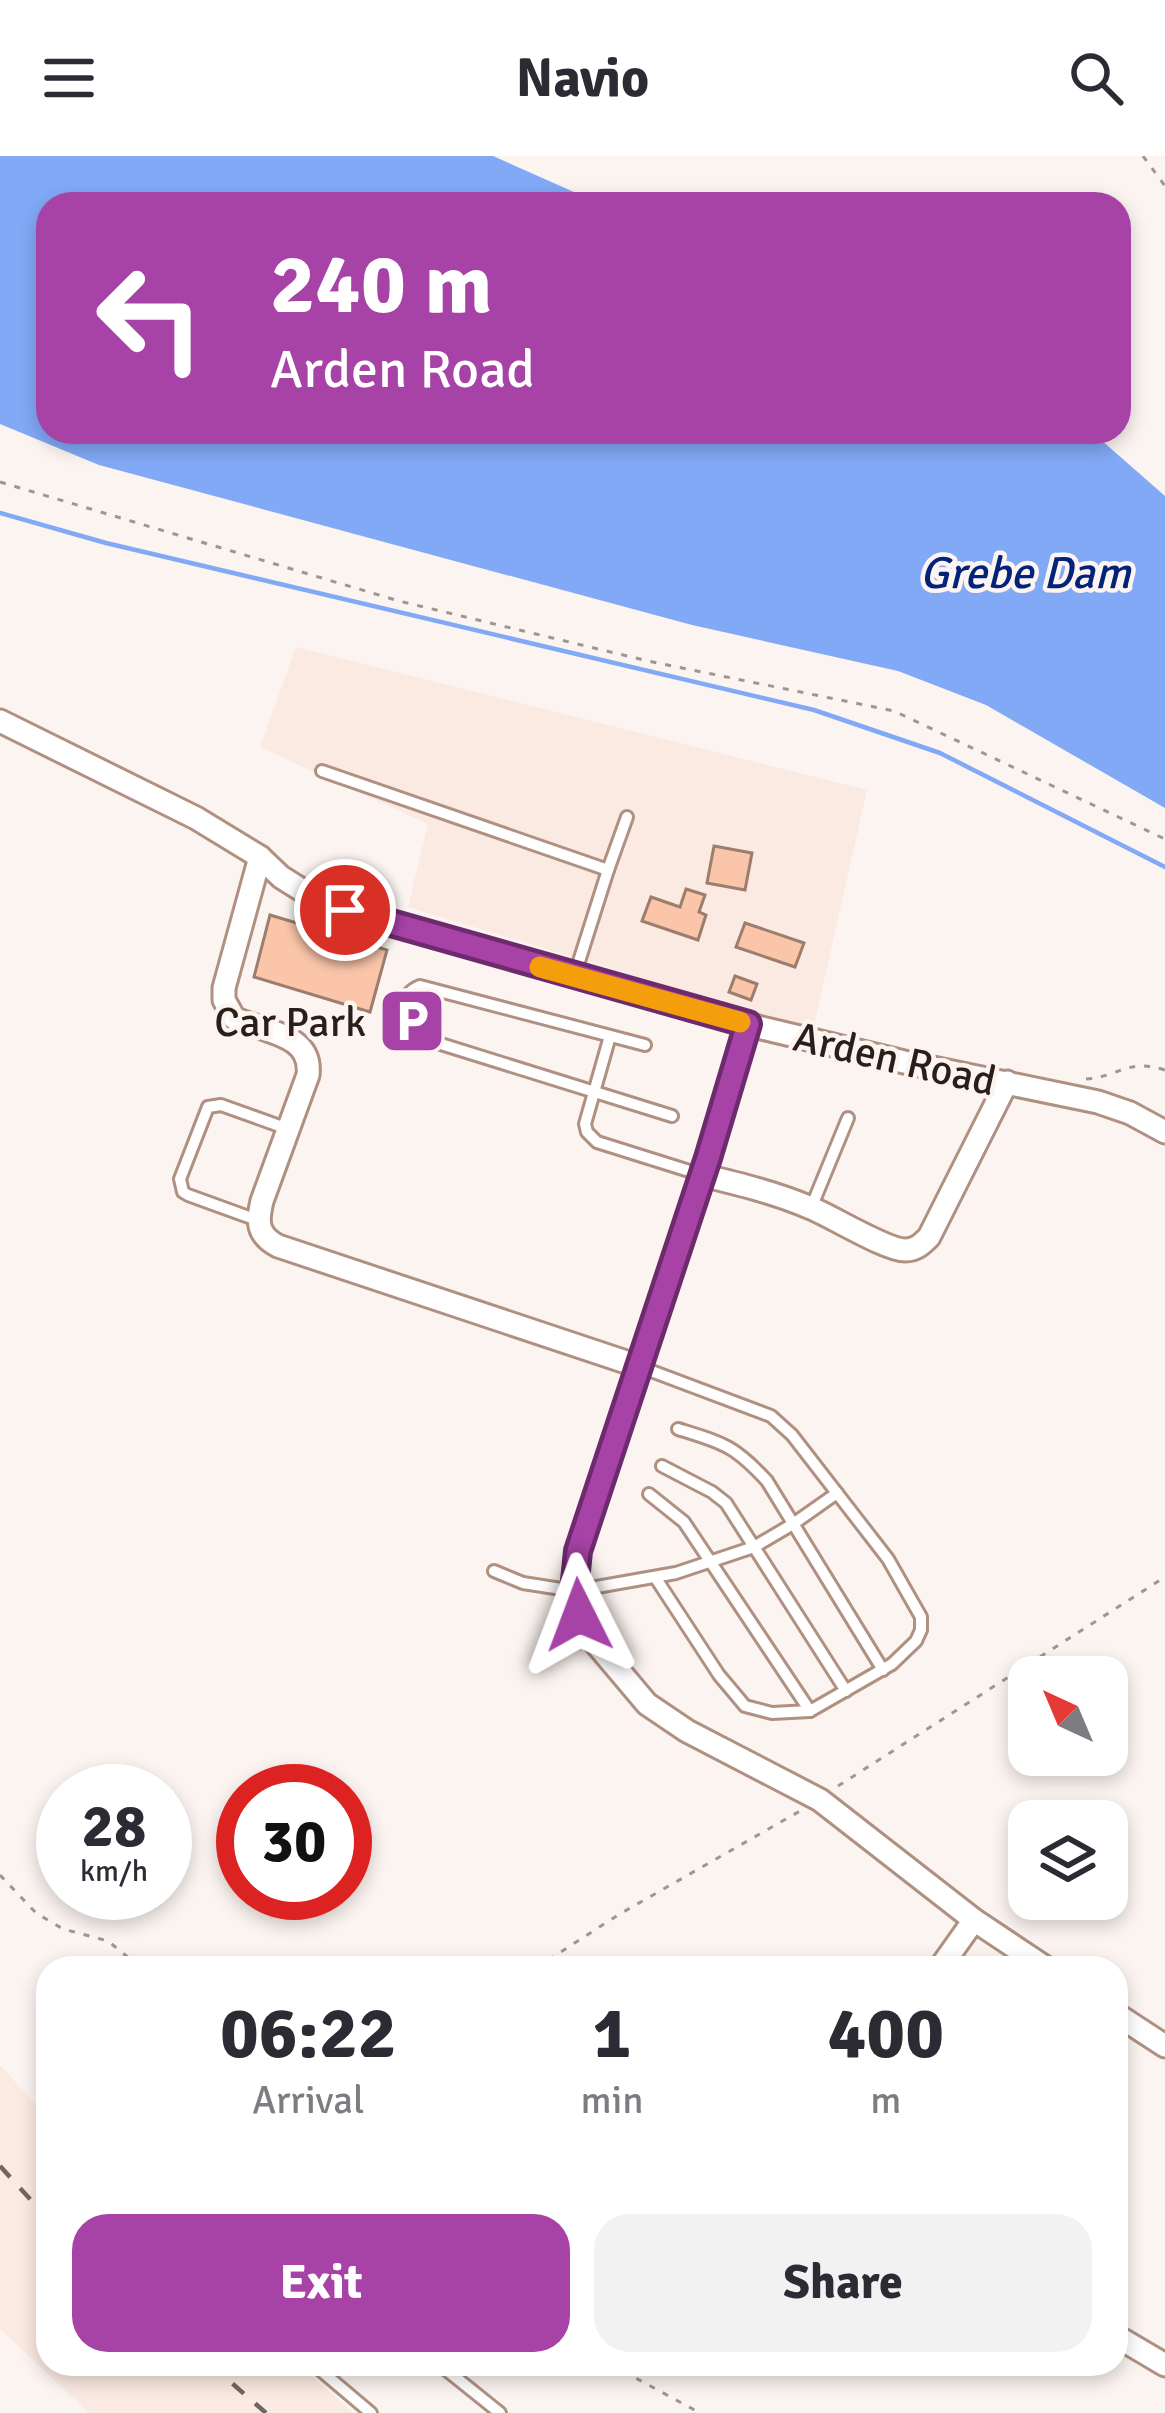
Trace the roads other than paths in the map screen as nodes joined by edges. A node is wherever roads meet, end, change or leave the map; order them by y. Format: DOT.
graph roads {
  1 [pos="0,721"];
  2 [pos="322,771"];
  3 [pos="627,818"];
  4 [pos="260,857"];
  5 [pos="608,870"];
  6 [pos="574,977"];
  7 [pos="748,1024"];
  8 [pos="610,1036"];
  9 [pos="645,1045"];
  10 [pos="1007,1082"];
  11 [pos="594,1094"];
  12 [pos="672,1117"];
  13 [pos="848,1118"];
  14 [pos="288,1129"];
  15 [pos="1165,1132"];
  16 [pos="702,1175"];
  17 [pos="811,1208"];
  18 [pos="257,1220"];
  19 [pos="638,1366"];
  20 [pos="678,1430"];
  21 [pos="662,1466"];
  22 [pos="837,1492"];
  23 [pos="649,1494"];
  24 [pos="794,1525"];
  25 [pos="754,1547"];
  26 [pos="711,1562"];
  27 [pos="494,1571"];
  28 [pos="655,1576"];
  29 [pos="574,1591"];
  30 [pos="883,1670"];
  31 [pos="845,1691"];
  32 [pos="810,1711"];
  33 [pos="974,1920"];
  34 [pos="948,1956"];
  35 [pos="1028,1956"];
  36 [pos="1128,2022"];
  37 [pos="1165,2046"];
  38 [pos="1128,2343"];
  39 [pos="1165,2366"];
  40 [pos="328,2376"];
  41 [pos="454,2376"];
  42 [pos="371,2413"];
  43 [pos="500,2413"];
  1 -- 4 [label="street, Arden Road"];
  2 -- 5 [label="lane"];
  3 -- 5 [label="lane"];
  4 -- 6 [label="street, Arden Road"];
  4 -- 14 [label="street"];
  5 -- 6 [label="lane"];
  6 -- 7 [label="street, Arden Road"];
  7 -- 10 [label="street, Arden Road"];
  7 -- 16 [label="lane"];
  8 -- 9 [label="lane"];
  8 -- 11 [label="lane"];
  8 -- 11 [label="lane"];
  10 -- 15 [label="street, Arden Road"];
  10 -- 17 [label="street"];
  11 -- 12 [label="lane"];
  11 -- 16 [label="lane"];
  13 -- 17 [label="lane"];
  14 -- 18 [label="street"];
  14 -- 18 [label="lane"];
  16 -- 17 [label="street"];
  16 -- 19 [label="street"];
  18 -- 19 [label="street"];
  19 -- 22 [label="lane"];
  19 -- 29 [label="street"];
  20 -- 24 [label="lane"];
  21 -- 25 [label="lane"];
  22 -- 24 [label="lane"];
  22 -- 30 [label="lane"];
  23 -- 26 [label="lane"];
  24 -- 25 [label="lane"];
  24 -- 30 [label="lane"];
  25 -- 26 [label="lane"];
  25 -- 31 [label="lane"];
  26 -- 28 [label="lane"];
  26 -- 32 [label="lane"];
  27 -- 29 [label="lane"];
  28 -- 29 [label="lane"];
  28 -- 32 [label="lane"];
  29 -- 33 [label="street"];
  30 -- 31 [label="lane"];
  31 -- 32 [label="lane"];
  33 -- 34 [label="street"];
  33 -- 35 [label="street"];
  36 -- 37 [label="street"];
  38 -- 39 [label="street"];
  40 -- 42 [label="lane"];
  41 -- 43 [label="lane"];
}
